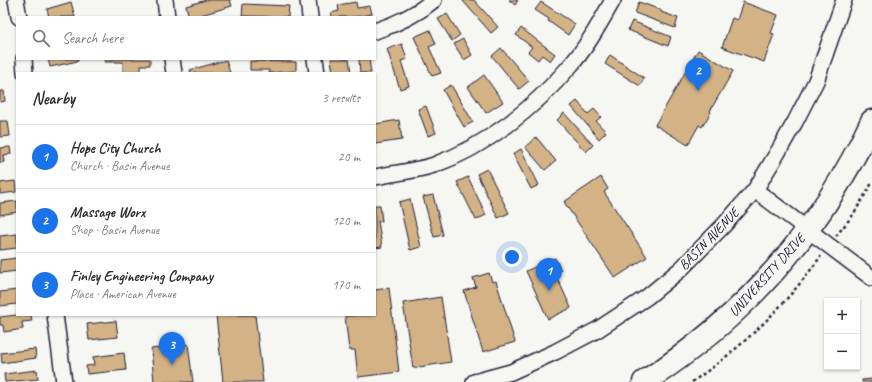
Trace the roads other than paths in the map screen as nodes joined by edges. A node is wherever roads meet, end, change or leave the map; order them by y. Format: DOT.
graph roads {
  1 [pos="16,0"];
  2 [pos="165,0"];
  3 [pos="308,0"];
  4 [pos="434,0"];
  5 [pos="613,0"];
  6 [pos="844,0"];
  7 [pos="18,16"];
  8 [pos="167,16"];
  9 [pos="310,16"];
  10 [pos="376,31"];
  11 [pos="24,60"];
  12 [pos="172,60"];
  13 [pos="315,60"];
  14 [pos="25,72"];
  15 [pos="174,72"];
  16 [pos="317,72"];
  17 [pos="872,121"];
  18 [pos="376,177"];
  19 [pos="755,190"];
  20 [pos="809,230"];
  21 [pos="872,278"];
  22 [pos="56,316"];
  23 [pos="64,382"];
  24 [pos="474,382"];
  25 [pos="644,382"];
  1 -- 7 [label="street"];
  2 -- 8 [label="street"];
  3 -- 9 [label="street"];
  4 -- 10 [label="street"];
  5 -- 18 [label="street"];
  6 -- 19 [label="street, BASIN AVENUE"];
  11 -- 14 [label="street"];
  12 -- 15 [label="street"];
  13 -- 16 [label="street"];
  17 -- 20 [label="main road, UNIVERSITY DRIVE"];
  19 -- 20 [label="street"];
  19 -- 24 [label="street, BASIN AVENUE"];
  20 -- 21 [label="street"];
  20 -- 25 [label="main road, UNIVERSITY DRIVE"];
  22 -- 23 [label="street"];
}
